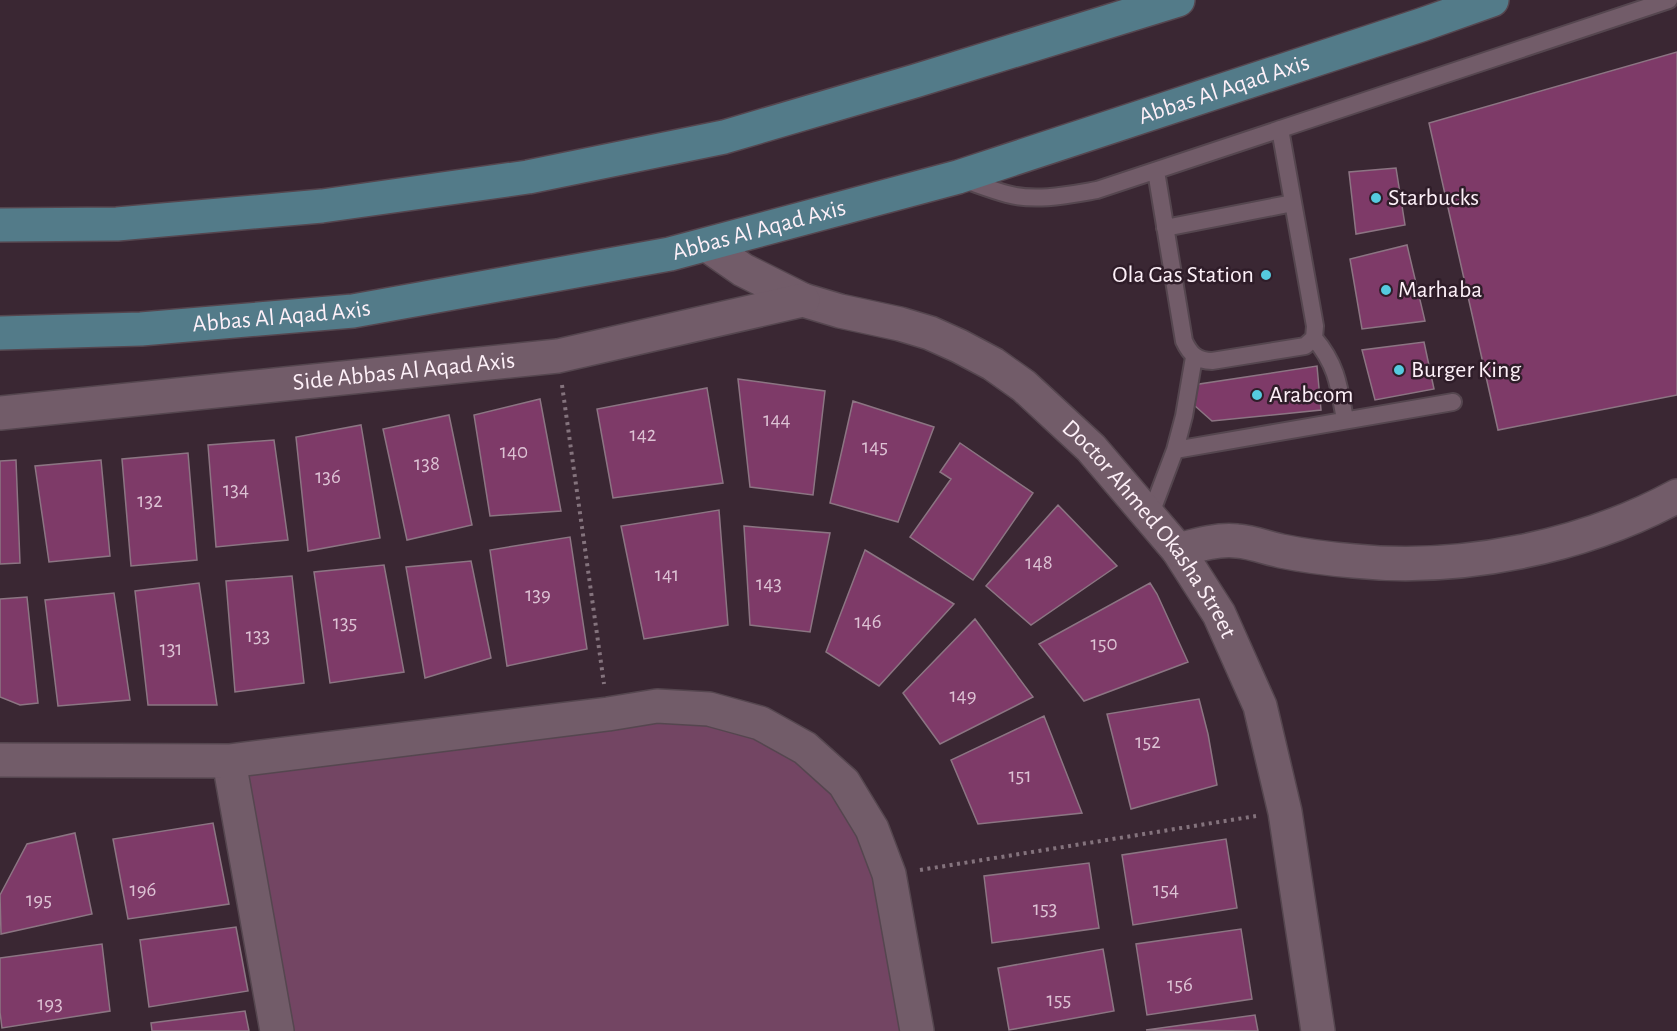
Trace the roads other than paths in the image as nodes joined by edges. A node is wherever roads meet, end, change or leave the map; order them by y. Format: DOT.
graph roads {
  1 [pos="1178,0"];
  2 [pos="1492,0"];
  3 [pos="1669,0"];
  4 [pos="1280,129"];
  5 [pos="1156,171"];
  6 [pos="958,177"];
  7 [pos="1293,203"];
  8 [pos="0,225"];
  9 [pos="1165,228"];
  10 [pos="707,245"];
  11 [pos="803,300"];
  12 [pos="0,333"];
  13 [pos="1314,338"];
  14 [pos="1194,357"];
  15 [pos="1454,402"];
  16 [pos="0,413"];
  17 [pos="1345,420"];
  18 [pos="1175,450"];
  19 [pos="1677,496"];
  20 [pos="1150,516"];
  21 [pos="1178,550"];
  22 [pos="0,760"];
  23 [pos="229,761"];
  24 [pos="277,1031"];
  25 [pos="917,1031"];
  26 [pos="1318,1031"];
  1 -- 8 [label="main road"];
  2 -- 6 [label="main road, Abbas Al Aqad Axis"];
  3 -- 4 [label="lane"];
  4 -- 5 [label="lane"];
  4 -- 7 [label="lane"];
  5 -- 6 [label="lane"];
  5 -- 9 [label="lane"];
  6 -- 10 [label="main road, Abbas Al Aqad Axis"];
  7 -- 9 [label="lane"];
  7 -- 13 [label="lane"];
  9 -- 14 [label="lane"];
  10 -- 11 [label="street, Doctor Ahmed Okasha Street"];
  10 -- 12 [label="main road, Abbas Al Aqad Axis"];
  11 -- 16 [label="street, Side Abbas Al Aqad Axis"];
  11 -- 20 [label="street, Doctor Ahmed Okasha Street"];
  13 -- 14 [label="lane"];
  13 -- 17 [label="lane"];
  14 -- 18 [label="lane"];
  15 -- 17 [label="lane"];
  17 -- 18 [label="lane"];
  18 -- 20 [label="lane"];
  19 -- 21 [label="street"];
  20 -- 21 [label="street, Doctor Ahmed Okasha Street"];
  21 -- 26 [label="street, Doctor Ahmed Okasha Street"];
  22 -- 23 [label="street"];
  23 -- 24 [label="street"];
  23 -- 25 [label="street"];
}
